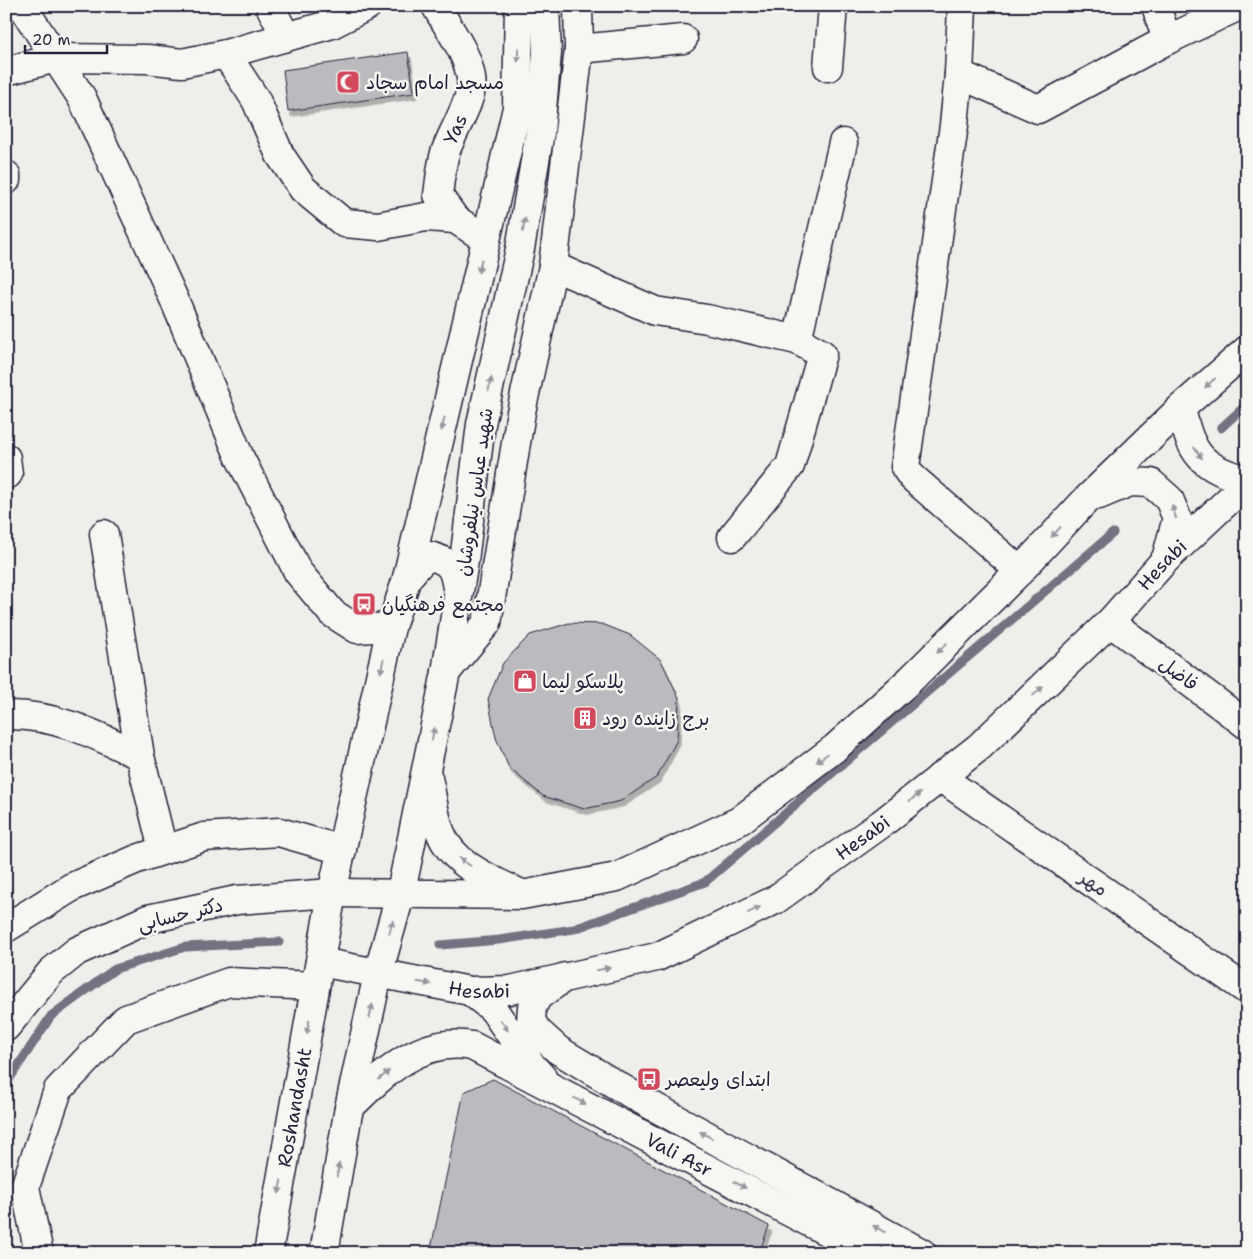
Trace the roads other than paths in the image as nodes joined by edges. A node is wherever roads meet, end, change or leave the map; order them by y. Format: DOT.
graph roads {
  1 [pos="22,6"];
  2 [pos="270,6"];
  3 [pos="367,6"];
  4 [pos="436,6"];
  5 [pos="520,6"];
  6 [pos="545,6"];
  7 [pos="578,6"];
  8 [pos="833,6"];
  9 [pos="962,6"];
  10 [pos="1156,6"];
  11 [pos="1239,6"];
  12 [pos="286,38"];
  13 [pos="683,39"];
  14 [pos="1167,40"];
  15 [pos="579,50"];
  16 [pos="226,54"];
  17 [pos="56,58"];
  18 [pos="828,67"];
  19 [pos="6,71"];
  20 [pos="959,74"];
  21 [pos="843,143"];
  22 [pos="6,175"];
  23 [pos="6,180"];
  24 [pos="455,219"];
  25 [pos="486,240"];
  26 [pos="553,266"];
  27 [pos="797,340"];
  28 [pos="1247,350"];
  29 [pos="1182,408"];
  30 [pos="1247,482"];
  31 [pos="1085,501"];
  32 [pos="104,534"];
  33 [pos="732,537"];
  34 [pos="1166,559"];
  35 [pos="1020,571"];
  36 [pos="407,578"];
  37 [pos="458,597"];
  38 [pos="1110,622"];
  39 [pos="391,627"];
  40 [pos="446,672"];
  41 [pos="6,715"];
  42 [pos="1247,725"];
  43 [pos="140,756"];
  44 [pos="426,769"];
  45 [pos="940,776"];
  46 [pos="163,850"];
  47 [pos="342,850"];
  48 [pos="401,892"];
  49 [pos="332,893"];
  50 [pos="522,895"];
  51 [pos="6,928"];
  52 [pos="318,974"];
  53 [pos="378,974"];
  54 [pos="565,977"];
  55 [pos="1247,990"];
  56 [pos="470,991"];
  57 [pos="6,1027"];
  58 [pos="550,1085"];
  59 [pos="349,1108"];
  60 [pos="39,1253"];
  61 [pos="268,1253"];
  62 [pos="324,1253"];
  63 [pos="868,1253"];
  64 [pos="922,1253"];
  1 -- 17 [label="street"];
  2 -- 12 [label="street"];
  3 -- 12 [label="street"];
  4 -- 24 [label="street, Yas"];
  5 -- 25 [label="street, شهید عباس نیلفروشان, one-way"];
  37 -- 6 [label="street, شهید عباس نیلفروشان, one-way"];
  7 -- 15 [label="street"];
  8 -- 18 [label="street"];
  9 -- 20 [label="street"];
  10 -- 14 [label="street"];
  11 -- 14 [label="street"];
  12 -- 16 [label="street"];
  13 -- 15 [label="street"];
  14 -- 20 [label="street"];
  15 -- 26 [label="street"];
  16 -- 17 [label="street"];
  16 -- 24 [label="street"];
  17 -- 19 [label="street"];
  17 -- 39 [label="street"];
  20 -- 35 [label="street"];
  21 -- 27 [label="street"];
  22 -- 23 [label="street"];
  24 -- 25 [label="street, Yas"];
  25 -- 36 [label="street, شهید عباس نیلفروشان, one-way"];
  26 -- 27 [label="street"];
  26 -- 40 [label="street"];
  27 -- 33 [label="street"];
  28 -- 29 [label="street, one-way"];
  29 -- 30 [label="street, one-way"];
  29 -- 31 [label="street"];
  30 -- 34 [label="street, Hesabi"];
  34 -- 31 [label="street, one-way"];
  31 -- 35 [label="street, one-way"];
  32 -- 43 [label="street"];
  34 -- 38 [label="street, Hesabi"];
  35 -- 50 [label="street, one-way"];
  36 -- 37 [label="street"];
  36 -- 39 [label="street, شهید عباس نیلفروشان"];
  37 -- 40 [label="street, شهید عباس نیلفروشان"];
  38 -- 42 [label="street, فاضل"];
  45 -- 38 [label="street, Hesabi, one-way"];
  39 -- 47 [label="street, شهید عباس نیلفروشان, one-way"];
  44 -- 40 [label="street, شهید عباس نیلفروشان, one-way"];
  41 -- 43 [label="street"];
  43 -- 46 [label="street"];
  44 -- 48 [label="street, شهید عباس نیلفروشان"];
  50 -- 44 [label="street, one-way"];
  54 -- 45 [label="street, Hesabi, one-way"];
  45 -- 55 [label="street, مهر"];
  46 -- 47 [label="street"];
  46 -- 51 [label="street"];
  47 -- 49 [label="street, شهید عباس نیلفروشان"];
  48 -- 49 [label="street, دکتر حسابی"];
  48 -- 50 [label="street"];
  53 -- 48 [label="street, شهید عباس نیلفروشان, one-way"];
  49 -- 52 [label="street, شهید عباس نیلفروشان"];
  49 -- 57 [label="street, دکتر حسابی"];
  52 -- 53 [label="street, Hesabi"];
  52 -- 60 [label="street, Hesabi"];
  52 -- 61 [label="street, Roshandasht, one-way"];
  53 -- 56 [label="street, Hesabi, one-way"];
  59 -- 53 [label="street, one-way"];
  54 -- 56 [label="street, Hesabi"];
  64 -- 54 [label="street, Vali Asr, one-way"];
  56 -- 58 [label="street, one-way"];
  59 -- 58 [label="street, Vali Asr, one-way"];
  58 -- 63 [label="street, Vali Asr, one-way"];
  62 -- 59 [label="street, one-way"];
}
